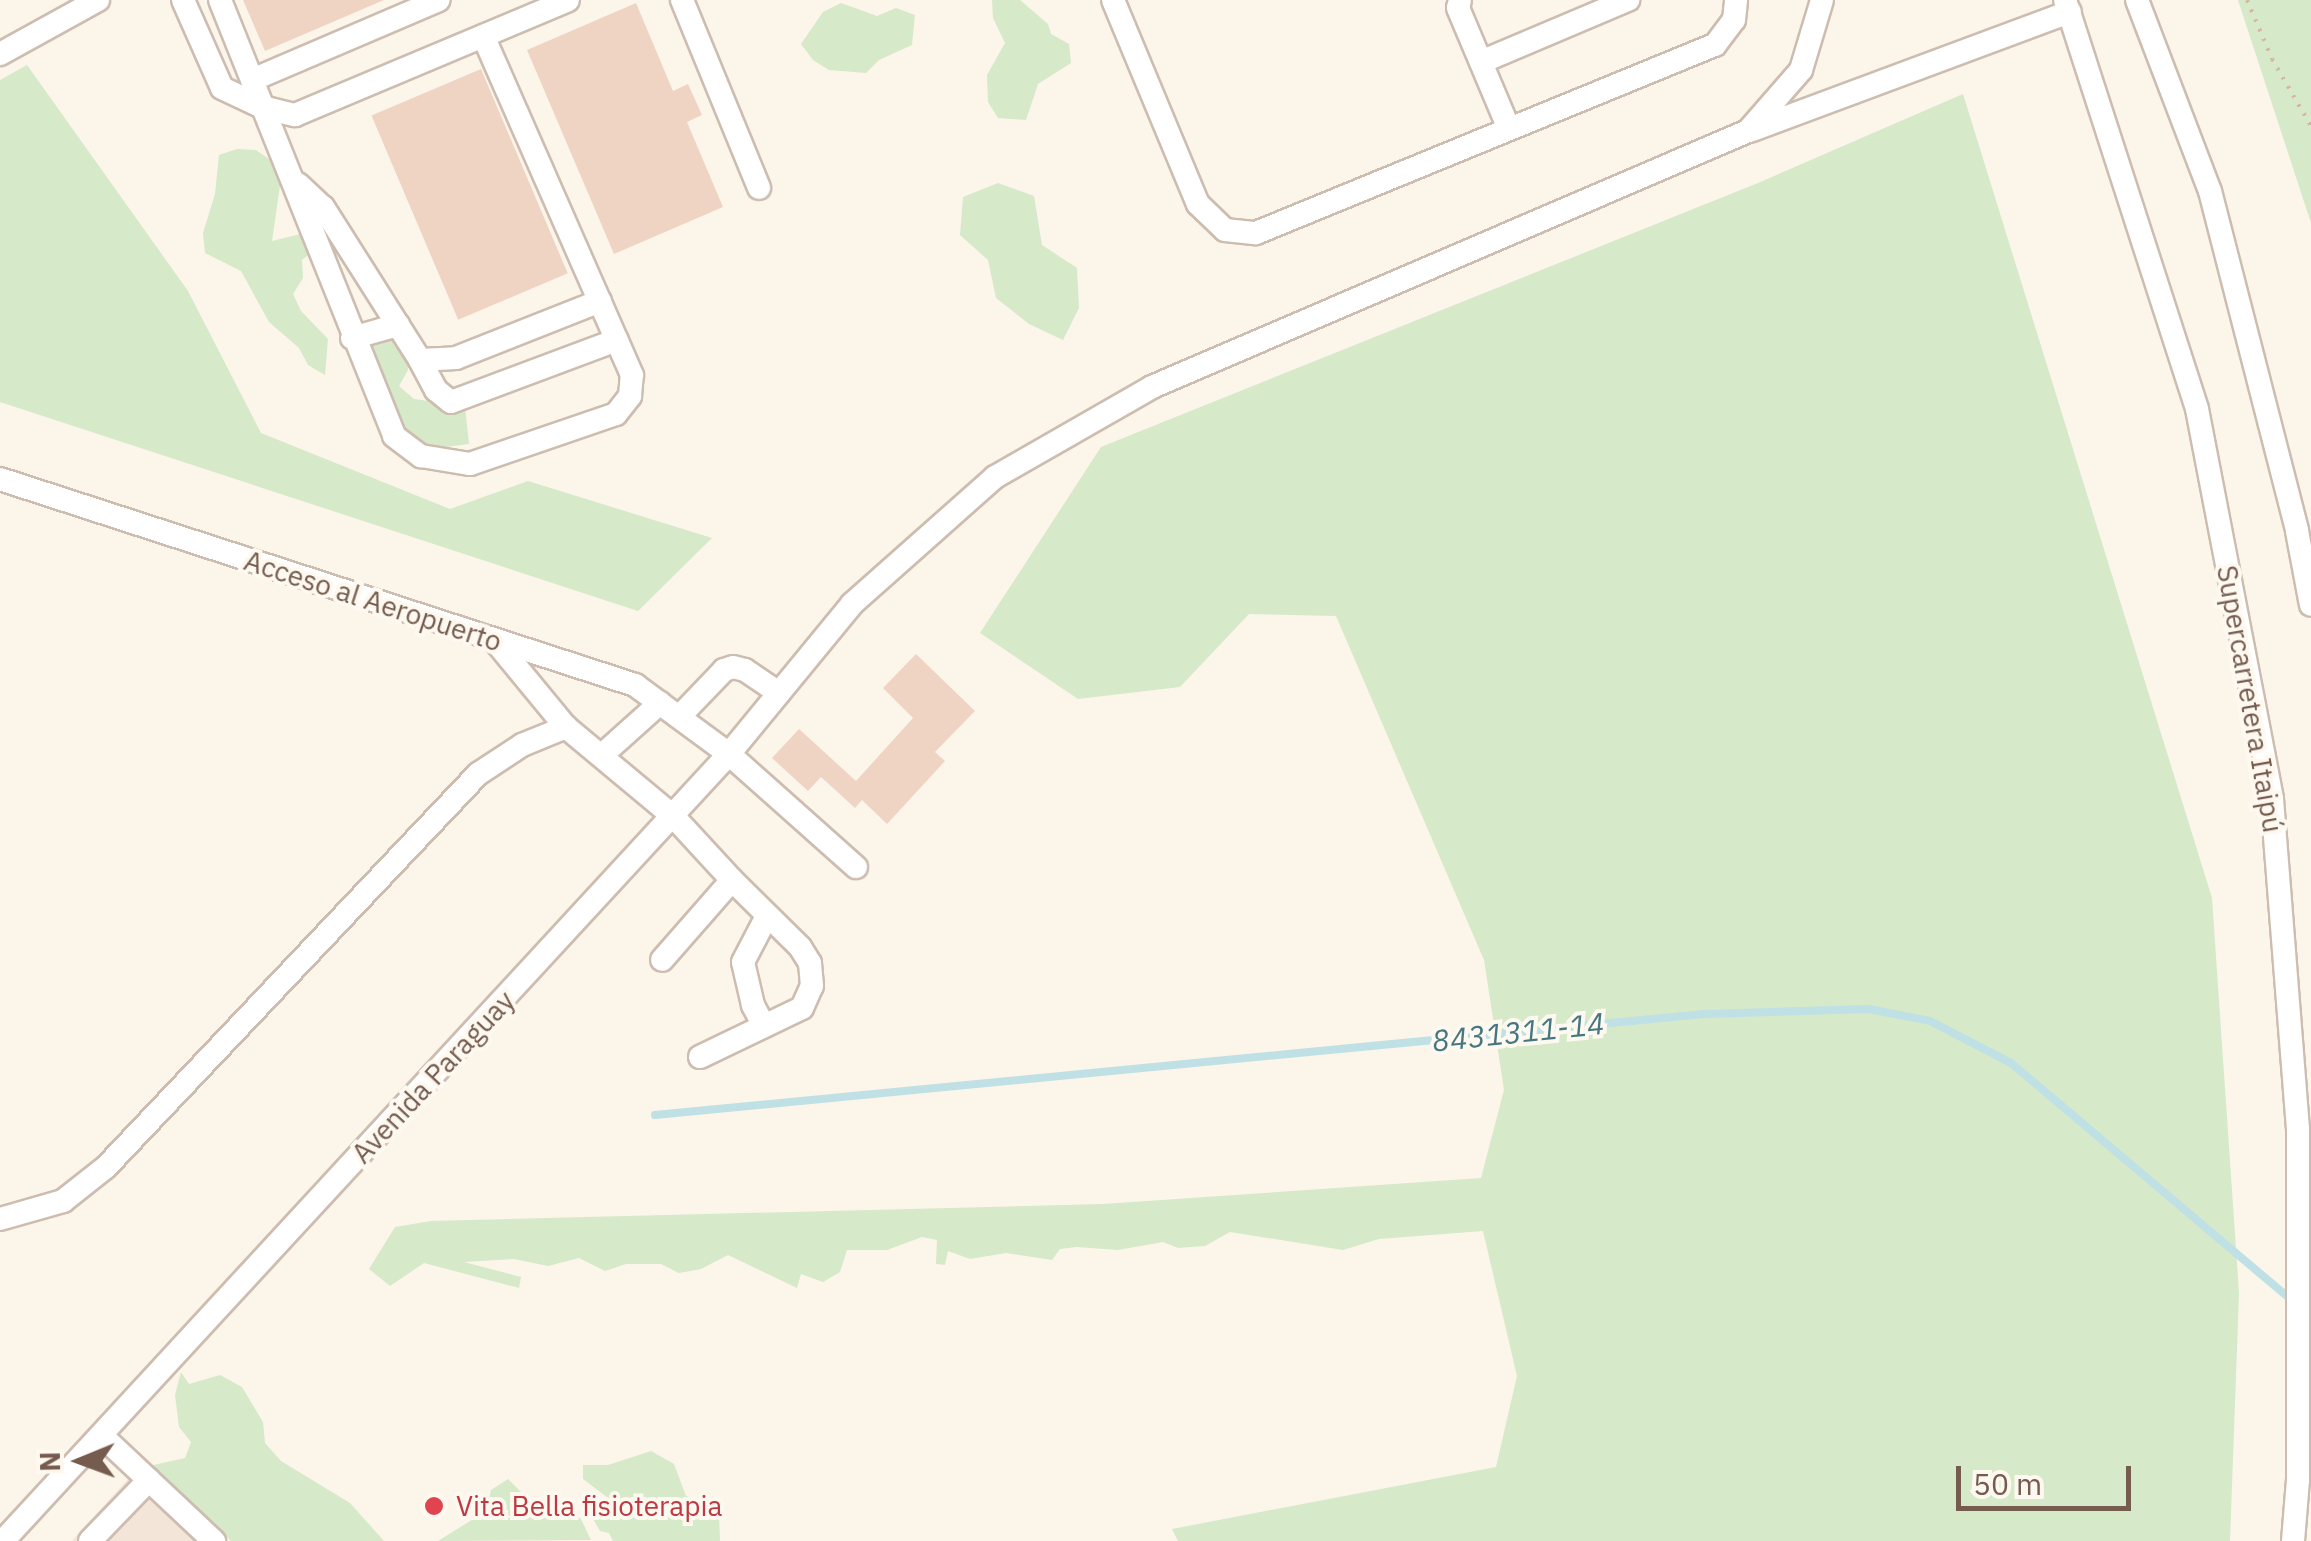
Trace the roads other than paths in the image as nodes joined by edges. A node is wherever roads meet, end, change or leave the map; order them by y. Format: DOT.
graph roads {
  1 [pos="98,0"];
  2 [pos="183,0"];
  3 [pos="220,0"];
  4 [pos="439,0"];
  5 [pos="568,0"];
  6 [pos="682,0"];
  7 [pos="1113,0"];
  8 [pos="1460,0"];
  9 [pos="1628,0"];
  10 [pos="1736,0"];
  11 [pos="1822,0"];
  12 [pos="2138,0"];
  13 [pos="2067,6"];
  14 [pos="483,36"];
  15 [pos="0,54"];
  16 [pos="1481,62"];
  17 [pos="252,80"];
  18 [pos="262,108"];
  19 [pos="1509,129"];
  20 [pos="1748,131"];
  21 [pos="292,180"];
  22 [pos="758,188"];
  23 [pos="600,301"];
  24 [pos="398,325"];
  25 [pos="352,338"];
  26 [pos="617,340"];
  27 [pos="420,360"];
  28 [pos="0,478"];
  29 [pos="2311,606"];
  30 [pos="495,641"];
  31 [pos="779,693"];
  32 [pos="670,710"];
  33 [pos="566,727"];
  34 [pos="602,754"];
  35 [pos="730,754"];
  36 [pos="673,816"];
  37 [pos="856,867"];
  38 [pos="732,880"];
  39 [pos="767,916"];
  40 [pos="662,960"];
  41 [pos="764,1026"];
  42 [pos="700,1057"];
  43 [pos="0,1220"];
  44 [pos="102,1436"];
  45 [pos="148,1480"];
  46 [pos="3,1541"];
  47 [pos="90,1541"];
  48 [pos="214,1541"];
  49 [pos="2294,1541"];
  1 -- 15 [label="street"];
  2 -- 18 [label="street"];
  3 -- 17 [label="street"];
  4 -- 17 [label="street"];
  5 -- 14 [label="street"];
  6 -- 22 [label="street"];
  7 -- 19 [label="street"];
  8 -- 16 [label="street"];
  9 -- 16 [label="street"];
  10 -- 19 [label="street"];
  11 -- 20 [label="street"];
  12 -- 29 [label="street"];
  13 -- 20 [label="street, Avenida Paraguay"];
  13 -- 49 [label="street, Supercarretera Itaipú"];
  14 -- 18 [label="street"];
  14 -- 23 [label="street"];
  16 -- 19 [label="street"];
  17 -- 18 [label="street"];
  18 -- 21 [label="street"];
  20 -- 31 [label="street, Avenida Paraguay"];
  21 -- 24 [label="street"];
  21 -- 25 [label="street"];
  23 -- 26 [label="street"];
  23 -- 27 [label="street"];
  24 -- 25 [label="street"];
  24 -- 27 [label="street"];
  25 -- 26 [label="street"];
  26 -- 27 [label="street"];
  28 -- 30 [label="street, Acceso al Aeropuerto"];
  30 -- 32 [label="street, Acceso al Aeropuerto"];
  30 -- 33 [label="street"];
  31 -- 32 [label="street"];
  31 -- 35 [label="street, Avenida Paraguay"];
  32 -- 34 [label="street"];
  32 -- 35 [label="street, Acceso al Aeropuerto"];
  33 -- 34 [label="street"];
  33 -- 43 [label="street"];
  34 -- 36 [label="street"];
  35 -- 36 [label="street, Avenida Paraguay"];
  35 -- 37 [label="street, Acceso al Aeropuerto"];
  36 -- 38 [label="street"];
  36 -- 44 [label="street, Avenida Paraguay"];
  38 -- 39 [label="street"];
  38 -- 40 [label="street"];
  39 -- 41 [label="street"];
  39 -- 41 [label="street"];
  41 -- 42 [label="street"];
  44 -- 45 [label="street"];
  44 -- 46 [label="street, Avenida Paraguay"];
  45 -- 47 [label="street"];
  45 -- 48 [label="street"];
}
